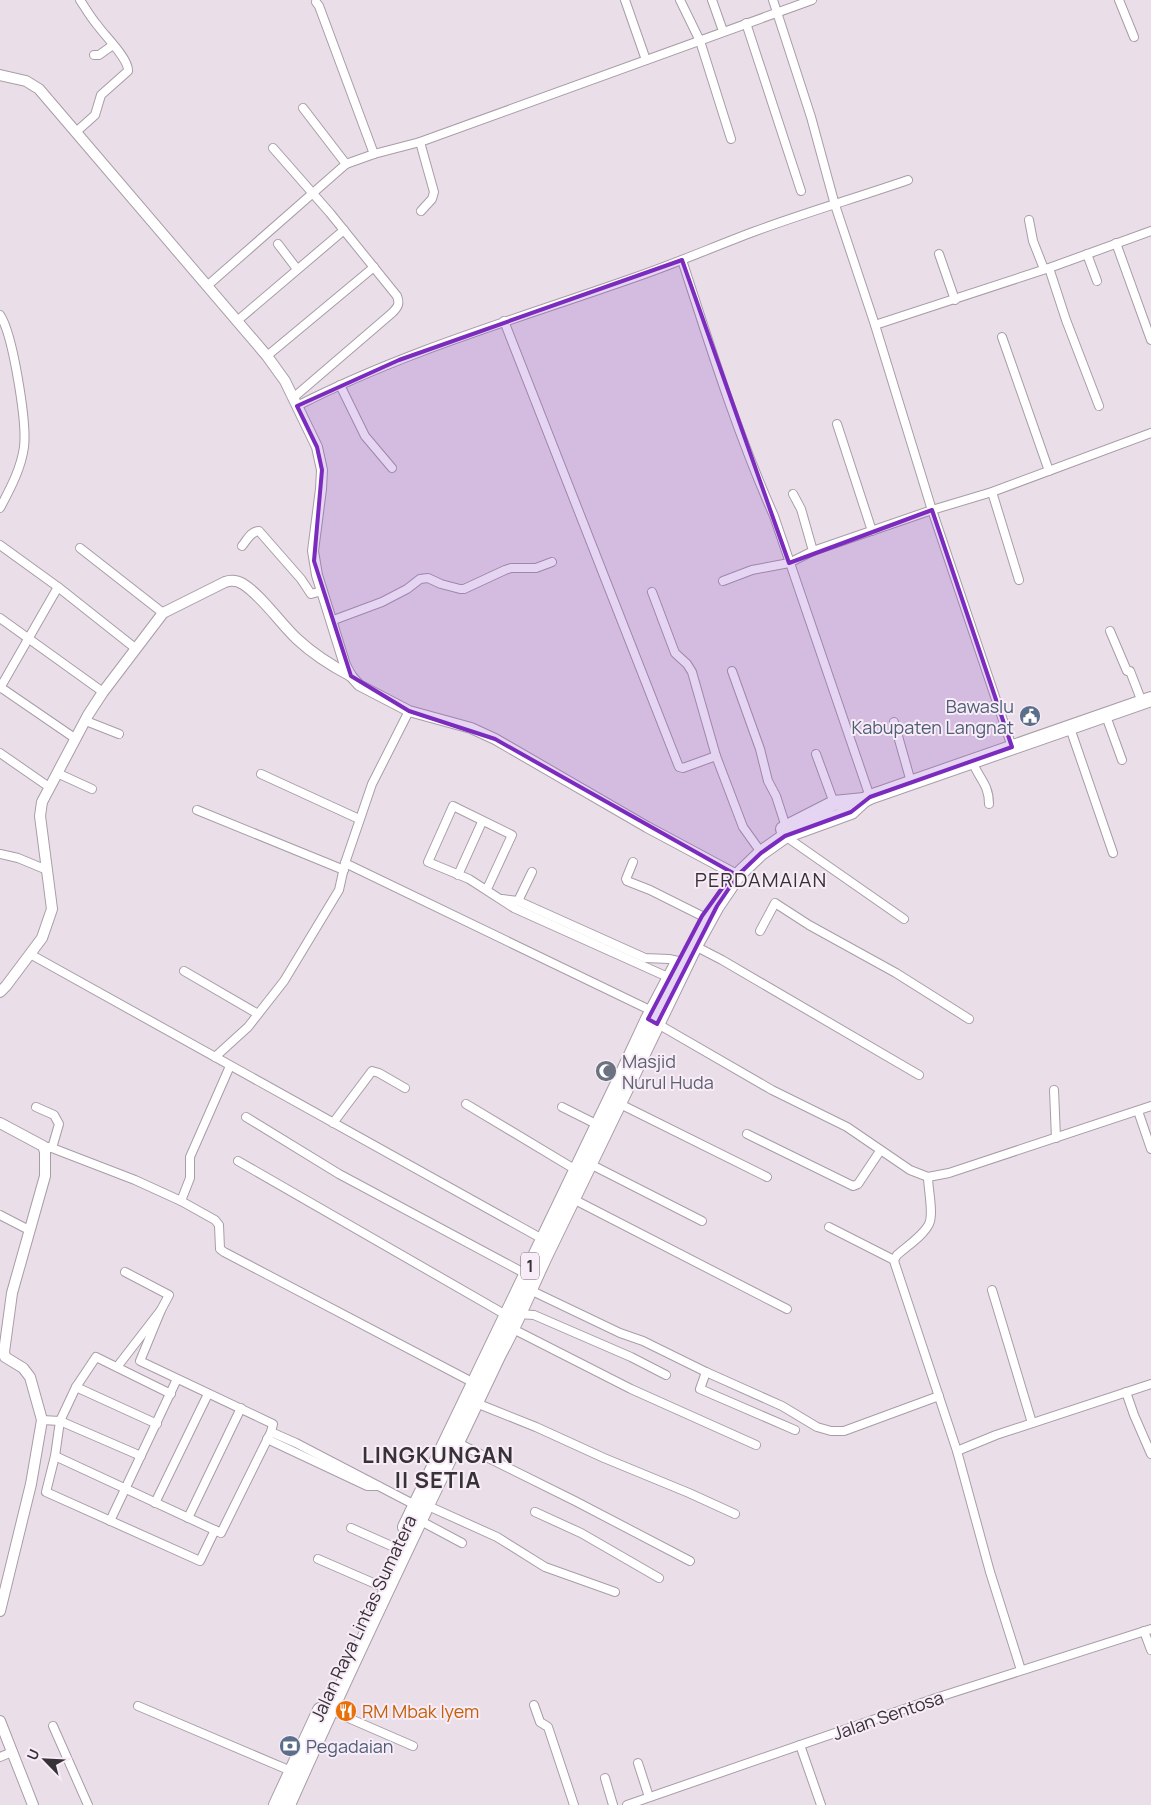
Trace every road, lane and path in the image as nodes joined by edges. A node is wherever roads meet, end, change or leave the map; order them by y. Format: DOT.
graph roads {
  1 [pos="80,0"];
  2 [pos="625,0"];
  3 [pos="680,0"];
  4 [pos="712,0"];
  5 [pos="772,0"];
  6 [pos="812,0"];
  7 [pos="1120,0"];
  8 [pos="316,2"];
  9 [pos="777,13"];
  10 [pos="746,24"];
  11 [pos="724,32"];
  12 [pos="1134,37"];
  13 [pos="700,41"];
  14 [pos="113,45"];
  15 [pos="94,55"];
  16 [pos="646,60"];
  17 [pos="0,75"];
  18 [pos="303,108"];
  19 [pos="76,132"];
  20 [pos="732,139"];
  21 [pos="420,142"];
  22 [pos="273,148"];
  23 [pos="374,154"];
  24 [pos="346,164"];
  25 [pos="908,180"];
  26 [pos="801,191"];
  27 [pos="314,193"];
  28 [pos="835,205"];
  29 [pos="421,211"];
  30 [pos="1030,220"];
  31 [pos="344,230"];
  32 [pos="1151,231"];
  33 [pos="1116,243"];
  34 [pos="278,244"];
  35 [pos="939,254"];
  36 [pos="1087,254"];
  37 [pos="682,260"];
  38 [pos="374,266"];
  39 [pos="1046,268"];
  40 [pos="297,269"];
  41 [pos="1097,280"];
  42 [pos="207,286"];
  43 [pos="955,300"];
  44 [pos="0,315"];
  45 [pos="237,321"];
  46 [pos="504,321"];
  47 [pos="875,325"];
  48 [pos="1002,337"];
  49 [pos="1151,340"];
  50 [pos="267,356"];
  51 [pos="340,385"];
  52 [pos="295,402"];
  53 [pos="1099,406"];
  54 [pos="838,424"];
  55 [pos="1151,433"];
  56 [pos="392,468"];
  57 [pos="1049,471"];
  58 [pos="992,492"];
  59 [pos="793,494"];
  60 [pos="0,508"];
  61 [pos="932,510"];
  62 [pos="872,531"];
  63 [pos="0,545"];
  64 [pos="242,546"];
  65 [pos="80,548"];
  66 [pos="814,552"];
  67 [pos="552,562"];
  68 [pos="789,563"];
  69 [pos="1019,580"];
  70 [pos="723,581"];
  71 [pos="58,587"];
  72 [pos="322,591"];
  73 [pos="652,592"];
  74 [pos="163,614"];
  75 [pos="0,618"];
  76 [pos="331,621"];
  77 [pos="1110,631"];
  78 [pos="29,638"];
  79 [pos="135,648"];
  80 [pos="732,671"];
  81 [pos="351,676"];
  82 [pos="0,688"];
  83 [pos="103,692"];
  84 [pos="1146,700"];
  85 [pos="409,711"];
  86 [pos="1106,716"];
  87 [pos="86,721"];
  88 [pos="894,722"];
  89 [pos="1070,728"];
  90 [pos="119,734"];
  91 [pos="76,739"];
  92 [pos="1012,747"];
  93 [pos="0,753"];
  94 [pos="816,754"];
  95 [pos="716,756"];
  96 [pos="1122,760"];
  97 [pos="972,761"];
  98 [pos="57,773"];
  99 [pos="261,774"];
  100 [pos="911,782"];
  101 [pos="49,787"];
  102 [pos="92,789"];
  103 [pos="867,798"];
  104 [pos="834,804"];
  105 [pos="989,804"];
  106 [pos="197,810"];
  107 [pos="359,818"];
  108 [pos="482,822"];
  109 [pos="786,831"];
  110 [pos="758,848"];
  111 [pos="1113,853"];
  112 [pos="0,854"];
  113 [pos="633,862"];
  114 [pos="344,866"];
  115 [pos="47,870"];
  116 [pos="532,872"];
  117 [pos="733,873"];
  118 [pos="458,876"];
  119 [pos="487,889"];
  120 [pos="502,899"];
  121 [pos="518,900"];
  122 [pos="702,916"];
  123 [pos="904,919"];
  124 [pos="760,931"];
  125 [pos="696,946"];
  126 [pos="30,954"];
  127 [pos="678,961"];
  128 [pos="184,971"];
  129 [pos="670,978"];
  130 [pos="0,992"];
  131 [pos="258,1014"];
  132 [pos="652,1018"];
  133 [pos="969,1019"];
  134 [pos="215,1057"];
  135 [pos="230,1066"];
  136 [pos="919,1075"];
  137 [pos="405,1088"];
  138 [pos="1054,1090"];
  139 [pos="466,1104"];
  140 [pos="620,1104"];
  141 [pos="36,1106"];
  142 [pos="1151,1106"];
  143 [pos="562,1107"];
  144 [pos="1138,1111"];
  145 [pos="246,1118"];
  146 [pos="0,1123"];
  147 [pos="333,1123"];
  148 [pos="598,1125"];
  149 [pos="746,1134"];
  150 [pos="1056,1138"];
  151 [pos="47,1147"];
  152 [pos="1151,1149"];
  153 [pos="880,1151"];
  154 [pos="238,1161"];
  155 [pos="590,1164"];
  156 [pos="576,1170"];
  157 [pos="767,1177"];
  158 [pos="928,1177"];
  159 [pos="573,1199"];
  160 [pos="181,1201"];
  161 [pos="0,1215"];
  162 [pos="702,1221"];
  163 [pos="829,1227"];
  164 [pos="28,1230"];
  165 [pos="547,1241"];
  166 [pos="894,1260"];
  167 [pos="125,1272"];
  168 [pos="526,1274"];
  169 [pos="530,1290"];
  170 [pos="992,1290"];
  171 [pos="787,1309"];
  172 [pos="161,1310"];
  173 [pos="512,1314"];
  174 [pos="513,1329"];
  175 [pos="3,1356"];
  176 [pos="117,1367"];
  177 [pos="706,1372"];
  178 [pos="666,1375"];
  179 [pos="177,1379"];
  180 [pos="474,1383"];
  181 [pos="1151,1384"];
  182 [pos="76,1387"];
  183 [pos="1126,1392"];
  184 [pos="171,1394"];
  185 [pos="208,1394"];
  186 [pos="939,1396"];
  187 [pos="476,1403"];
  188 [pos="241,1408"];
  189 [pos="42,1420"];
  190 [pos="60,1421"];
  191 [pos="1032,1423"];
  192 [pos="157,1424"];
  193 [pos="795,1430"];
  194 [pos="269,1436"];
  195 [pos="456,1442"];
  196 [pos="756,1445"];
  197 [pos="957,1451"];
  198 [pos="1151,1454"];
  199 [pos="55,1456"];
  200 [pos="141,1456"];
  201 [pos="125,1490"];
  202 [pos="155,1503"];
  203 [pos="421,1505"];
  204 [pos="535,1512"];
  205 [pos="736,1514"];
  206 [pos="188,1518"];
  207 [pos="419,1520"];
  208 [pos="110,1521"];
  209 [pos="351,1528"];
  210 [pos="214,1530"];
  211 [pos="462,1543"];
  212 [pos="396,1548"];
  213 [pos="318,1559"];
  214 [pos="690,1562"];
  215 [pos="659,1578"];
  216 [pos="378,1585"];
  217 [pos="615,1592"];
  218 [pos="0,1611"];
  219 [pos="1147,1630"];
  220 [pos="1151,1650"];
  221 [pos="1021,1670"];
  222 [pos="534,1705"];
  223 [pos="138,1706"];
  224 [pos="330,1710"];
  225 [pos="0,1721"];
  226 [pos="53,1726"];
  227 [pos="800,1745"];
  228 [pos="413,1746"];
  229 [pos="12,1752"];
  230 [pos="0,1757"];
  231 [pos="638,1763"];
  232 [pos="291,1771"];
  233 [pos="605,1778"];
  234 [pos="649,1797"];
  235 [pos="33,1805"];
  236 [pos="88,1805"];
  237 [pos="276,1805"];
  238 [pos="288,1805"];
  239 [pos="574,1805"];
  240 [pos="613,1805"];
  241 [pos="627,1805"];
  242 [pos="821,1805"];
  1 -- 14 [label="street"];
  2 -- 16 [label="street"];
  3 -- 13 [label="street"];
  4 -- 11 [label="street"];
  5 -- 9 [label="street"];
  6 -- 9 [label="street"];
  7 -- 12 [label="street"];
  8 -- 23 [label="street"];
  9 -- 10 [label="street"];
  9 -- 28 [label="street"];
  10 -- 11 [label="street"];
  10 -- 26 [label="street"];
  11 -- 13 [label="street"];
  13 -- 16 [label="street"];
  13 -- 20 [label="street"];
  14 -- 15 [label="street"];
  14 -- 19 [label="street"];
  16 -- 21 [label="street"];
  17 -- 19 [label="street"];
  18 -- 24 [label="street"];
  19 -- 42 [label="street"];
  21 -- 23 [label="street"];
  21 -- 29 [label="street"];
  22 -- 27 [label="street"];
  23 -- 24 [label="street"];
  24 -- 27 [label="street"];
  25 -- 28 [label="street"];
  27 -- 31 [label="street"];
  27 -- 42 [label="street"];
  28 -- 37 [label="street"];
  28 -- 47 [label="street"];
  30 -- 39 [label="street"];
  31 -- 38 [label="street"];
  31 -- 40 [label="street"];
  32 -- 33 [label="street"];
  33 -- 36 [label="street"];
  33 -- 49 [label="street"];
  34 -- 40 [label="street"];
  35 -- 43 [label="street"];
  36 -- 39 [label="street"];
  36 -- 41 [label="street"];
  37 -- 46 [label="street"];
  37 -- 68 [label="street"];
  38 -- 50 [label="street"];
  38 -- 52 [label="street"];
  39 -- 43 [label="street"];
  39 -- 53 [label="street"];
  40 -- 45 [label="street"];
  42 -- 45 [label="street"];
  43 -- 47 [label="street"];
  44 -- 60 [label="street"];
  45 -- 50 [label="street"];
  46 -- 51 [label="street"];
  46 -- 95 [label="street"];
  47 -- 61 [label="street"];
  48 -- 57 [label="street"];
  50 -- 52 [label="street"];
  51 -- 52 [label="street"];
  51 -- 56 [label="street"];
  52 -- 72 [label="street"];
  54 -- 62 [label="street"];
  55 -- 57 [label="street"];
  57 -- 58 [label="street"];
  58 -- 61 [label="street"];
  58 -- 69 [label="street"];
  59 -- 66 [label="street"];
  61 -- 62 [label="street"];
  61 -- 92 [label="street"];
  62 -- 66 [label="street"];
  63 -- 71 [label="street"];
  64 -- 72 [label="street"];
  65 -- 74 [label="street"];
  66 -- 68 [label="street"];
  67 -- 76 [label="street"];
  68 -- 70 [label="street"];
  68 -- 103 [label="street"];
  71 -- 78 [label="street"];
  71 -- 79 [label="street"];
  72 -- 76 [label="street"];
  73 -- 95 [label="street"];
  74 -- 79 [label="street"];
  74 -- 81 [label="street"];
  75 -- 78 [label="street"];
  76 -- 81 [label="street"];
  77 -- 84 [label="street"];
  78 -- 82 [label="street"];
  78 -- 83 [label="street"];
  79 -- 83 [label="street"];
  80 -- 109 [label="street"];
  81 -- 85 [label="street"];
  82 -- 91 [label="street"];
  83 -- 87 [label="street"];
  84 -- 86 [label="highway, Jalan Raya Lintas Sumatera / 1"];
  85 -- 107 [label="street"];
  85 -- 117 [label="street"];
  86 -- 89 [label="highway, Jalan Raya Lintas Sumatera / 1"];
  86 -- 96 [label="street"];
  87 -- 90 [label="street"];
  87 -- 91 [label="street"];
  88 -- 100 [label="street"];
  89 -- 92 [label="highway, Jalan Raya Lintas Sumatera / 1"];
  89 -- 111 [label="street"];
  91 -- 98 [label="street"];
  92 -- 97 [label="highway, Jalan Raya Lintas Sumatera / 1"];
  93 -- 101 [label="street"];
  94 -- 104 [label="street"];
  95 -- 110 [label="street"];
  97 -- 100 [label="highway, Jalan Raya Lintas Sumatera / 1"];
  97 -- 105 [label="street"];
  98 -- 101 [label="street"];
  98 -- 102 [label="street"];
  99 -- 107 [label="street"];
  100 -- 103 [label="highway, Jalan Raya Lintas Sumatera / 1"];
  101 -- 115 [label="street"];
  103 -- 104 [label="highway, Jalan Raya Lintas Sumatera / 1"];
  103 -- 109 [label="highway, Jalan Raya Lintas Sumatera / 1"];
  104 -- 109 [label="highway, Jalan Raya Lintas Sumatera / 1"];
  106 -- 114 [label="street"];
  107 -- 114 [label="street"];
  108 -- 118 [label="street"];
  108 -- 118 [label="street"];
  108 -- 119 [label="street"];
  109 -- 110 [label="highway, Jalan Raya Lintas Sumatera / 1"];
  109 -- 123 [label="street"];
  109 -- 125 [label="highway, Jalan Raya Lintas Sumatera / 1"];
  110 -- 117 [label="highway, Jalan Raya Lintas Sumatera / 1"];
  112 -- 115 [label="street"];
  113 -- 122 [label="street"];
  114 -- 131 [label="street"];
  114 -- 132 [label="street"];
  115 -- 126 [label="street"];
  116 -- 121 [label="street"];
  117 -- 122 [label="highway, Jalan Raya Lintas Sumatera / 1"];
  118 -- 119 [label="street"];
  119 -- 120 [label="street"];
  120 -- 121 [label="street"];
  120 -- 129 [label="street"];
  121 -- 127 [label="street"];
  122 -- 127 [label="highway, Jalan Raya Lintas Sumatera / 1"];
  124 -- 133 [label="street"];
  125 -- 132 [label="highway, Jalan Raya Lintas Sumatera / 1"];
  125 -- 136 [label="street"];
  126 -- 130 [label="street"];
  126 -- 134 [label="street"];
  127 -- 129 [label="highway, Jalan Raya Lintas Sumatera / 1"];
  128 -- 131 [label="street"];
  129 -- 132 [label="highway, Jalan Raya Lintas Sumatera / 1"];
  131 -- 134 [label="street"];
  132 -- 140 [label="highway, Jalan Raya Lintas Sumatera / 1"];
  132 -- 148 [label="highway, Jalan Raya Lintas Sumatera / 1"];
  132 -- 153 [label="street"];
  134 -- 135 [label="street"];
  135 -- 147 [label="street"];
  135 -- 160 [label="street"];
  137 -- 147 [label="street"];
  138 -- 150 [label="street"];
  139 -- 156 [label="street"];
  140 -- 155 [label="highway, Jalan Raya Lintas Sumatera / 1"];
  140 -- 157 [label="street"];
  141 -- 151 [label="street"];
  142 -- 144 [label="street"];
  143 -- 148 [label="street"];
  144 -- 150 [label="street"];
  144 -- 152 [label="street"];
  145 -- 168 [label="street"];
  146 -- 151 [label="street"];
  147 -- 165 [label="street"];
  148 -- 156 [label="highway, Jalan Raya Lintas Sumatera / 1"];
  149 -- 153 [label="street"];
  150 -- 158 [label="street"];
  151 -- 160 [label="street"];
  151 -- 164 [label="street"];
  153 -- 158 [label="street"];
  154 -- 173 [label="street"];
  155 -- 159 [label="highway, Jalan Raya Lintas Sumatera / 1"];
  155 -- 162 [label="street"];
  156 -- 165 [label="highway, Jalan Raya Lintas Sumatera / 1"];
  158 -- 166 [label="street"];
  159 -- 165 [label="highway, Jalan Raya Lintas Sumatera / 1"];
  159 -- 171 [label="street"];
  160 -- 180 [label="street"];
  161 -- 164 [label="street"];
  163 -- 166 [label="street"];
  164 -- 175 [label="street"];
  165 -- 168 [label="highway, Jalan Raya Lintas Sumatera / 1"];
  165 -- 169 [label="highway, Jalan Raya Lintas Sumatera / 1"];
  166 -- 186 [label="street"];
  167 -- 172 [label="street"];
  168 -- 173 [label="highway, Jalan Raya Lintas Sumatera / 1"];
  169 -- 173 [label="highway, Jalan Raya Lintas Sumatera / 1"];
  169 -- 177 [label="street"];
  170 -- 191 [label="street"];
  172 -- 176 [label="street"];
  172 -- 179 [label="street"];
  173 -- 174 [label="highway, Jalan Raya Lintas Sumatera / 1"];
  173 -- 178 [label="street"];
  173 -- 180 [label="highway, Jalan Raya Lintas Sumatera / 1"];
  174 -- 187 [label="highway, Jalan Raya Lintas Sumatera / 1"];
  174 -- 196 [label="street"];
  175 -- 189 [label="street"];
  176 -- 182 [label="street"];
  176 -- 184 [label="street"];
  177 -- 186 [label="street"];
  177 -- 193 [label="street"];
  179 -- 184 [label="street"];
  179 -- 185 [label="street"];
  180 -- 203 [label="highway, Jalan Raya Lintas Sumatera / 1"];
  181 -- 183 [label="street"];
  182 -- 190 [label="street"];
  182 -- 192 [label="street"];
  183 -- 191 [label="street"];
  183 -- 198 [label="street"];
  184 -- 192 [label="street"];
  185 -- 188 [label="street"];
  185 -- 202 [label="street"];
  186 -- 197 [label="street"];
  187 -- 195 [label="highway, Jalan Raya Lintas Sumatera / 1"];
  187 -- 205 [label="street"];
  188 -- 194 [label="street"];
  188 -- 206 [label="street"];
  189 -- 190 [label="street"];
  189 -- 218 [label="street"];
  190 -- 199 [label="street"];
  190 -- 200 [label="street"];
  191 -- 197 [label="street"];
  192 -- 200 [label="street"];
  194 -- 203 [label="street"];
  194 -- 210 [label="street"];
  195 -- 203 [label="highway, Jalan Raya Lintas Sumatera / 1"];
  195 -- 214 [label="street"];
  197 -- 221 [label="street"];
  199 -- 201 [label="street"];
  199 -- 208 [label="street"];
  200 -- 201 [label="street"];
  201 -- 202 [label="street"];
  201 -- 208 [label="street"];
  202 -- 206 [label="street"];
  203 -- 207 [label="highway, Jalan Raya Lintas Sumatera / 1"];
  203 -- 212 [label="highway, Jalan Raya Lintas Sumatera / 1"];
  203 -- 217 [label="street"];
  204 -- 215 [label="street"];
  206 -- 210 [label="street"];
  207 -- 211 [label="street"];
  207 -- 224 [label="highway, Jalan Raya Lintas Sumatera / 1"];
  208 -- 210 [label="street"];
  209 -- 212 [label="street"];
  212 -- 216 [label="highway, Jalan Raya Lintas Sumatera / 1"];
  213 -- 216 [label="street"];
  216 -- 232 [label="highway, Jalan Raya Lintas Sumatera / 1"];
  219 -- 220 [label="street"];
  219 -- 221 [label="street, Jalan Sentosa"];
  221 -- 227 [label="street, Jalan Sentosa"];
  222 -- 239 [label="street"];
  223 -- 232 [label="street"];
  224 -- 228 [label="street"];
  224 -- 238 [label="highway, Jalan Raya Lintas Sumatera / 1"];
  225 -- 229 [label="street"];
  226 -- 236 [label="street"];
  227 -- 234 [label="street, Jalan Sentosa"];
  227 -- 242 [label="street"];
  229 -- 230 [label="street"];
  229 -- 235 [label="street"];
  231 -- 234 [label="street"];
  232 -- 237 [label="highway, Jalan Raya Lintas Sumatera / 1"];
  233 -- 240 [label="street"];
  234 -- 241 [label="street, Jalan Sentosa"];
}
